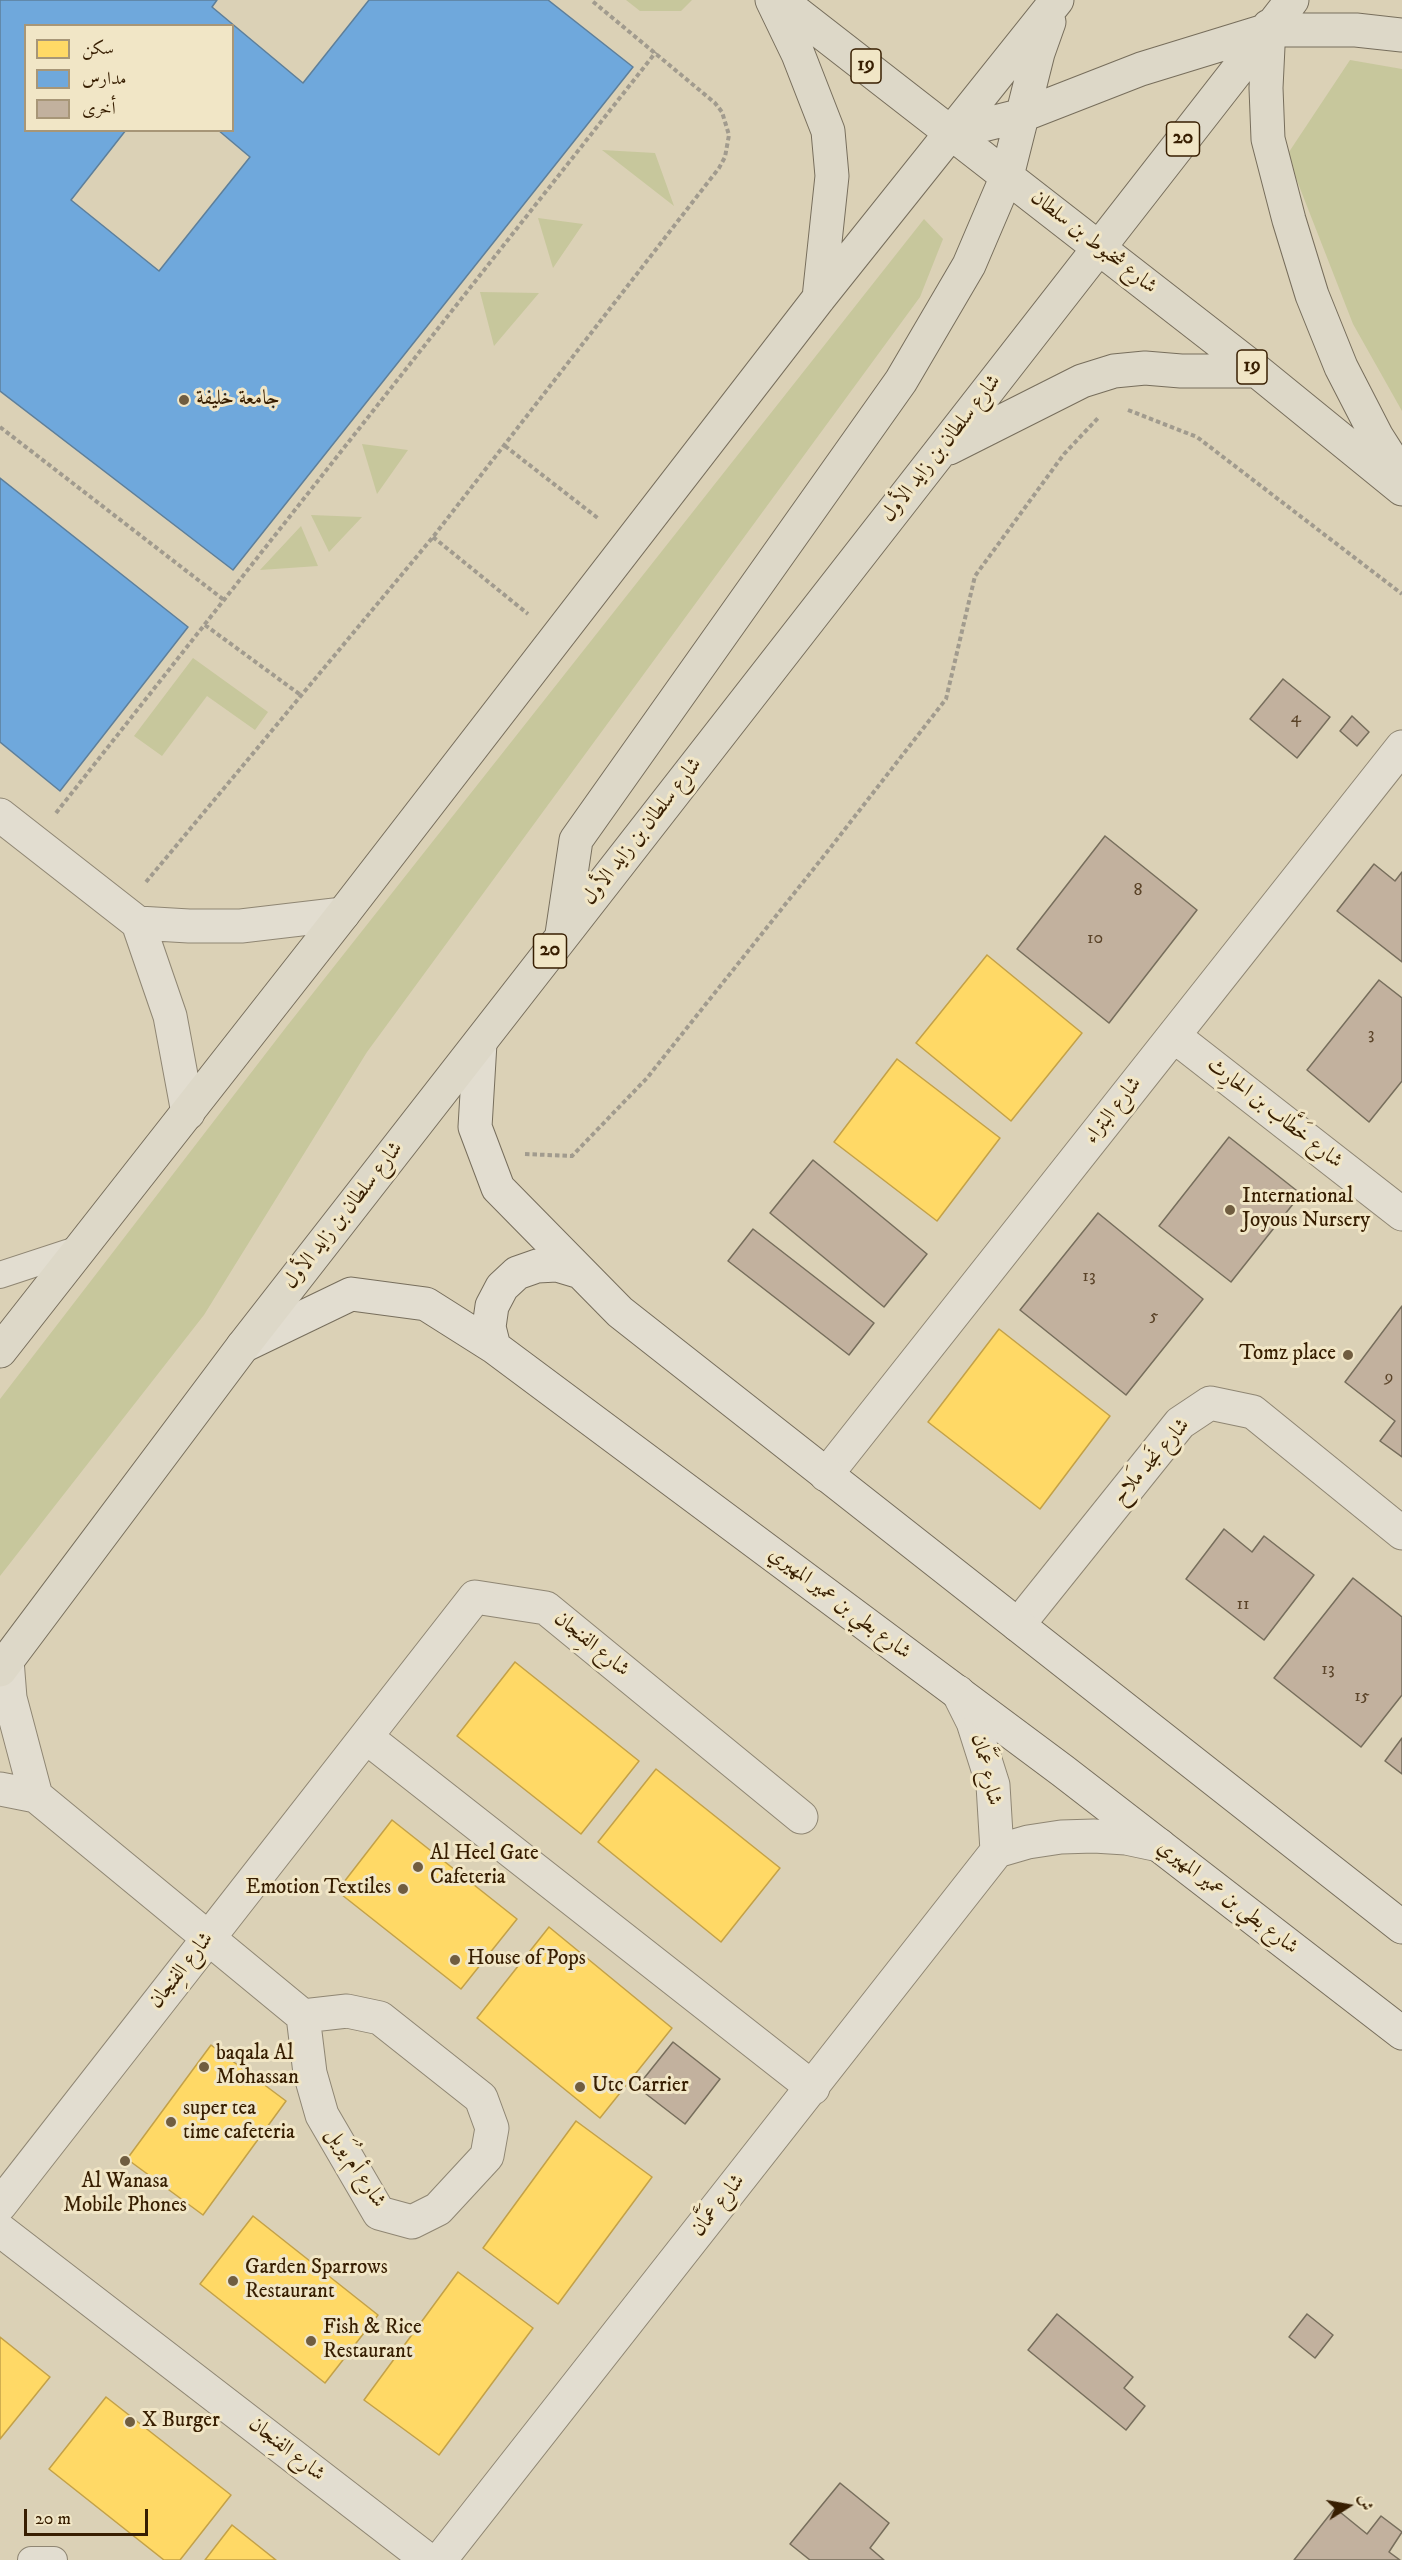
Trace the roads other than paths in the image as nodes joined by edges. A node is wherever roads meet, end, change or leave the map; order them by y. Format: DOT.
graph roads {
  1 [pos="772,0"];
  2 [pos="780,0"];
  3 [pos="1055,0"];
  4 [pos="1292,0"];
  5 [pos="1270,15"];
  6 [pos="1402,35"];
  7 [pos="1023,115"];
  8 [pos="951,133"];
  9 [pos="1007,176"];
  10 [pos="1099,248"];
  11 [pos="819,298"];
  12 [pos="1257,371"];
  13 [pos="939,453"];
  14 [pos="1402,476"];
  15 [pos="1402,489"];
  16 [pos="1402,747"];
  17 [pos="0,815"];
  18 [pos="343,914"];
  19 [pos="130,916"];
  20 [pos="561,936"];
  21 [pos="1174,1036"];
  22 [pos="480,1043"];
  23 [pos="188,1113"];
  24 [pos="1402,1214"];
  25 [pos="82,1248"];
  26 [pos="577,1271"];
  27 [pos="0,1275"];
  28 [pos="243,1346"];
  29 [pos="494,1347"];
  30 [pos="0,1352"];
  31 [pos="826,1475"];
  32 [pos="1402,1533"];
  33 [pos="1018,1625"];
  34 [pos="4,1665"];
  35 [pos="958,1692"];
  36 [pos="366,1737"];
  37 [pos="0,1789"];
  38 [pos="36,1796"];
  39 [pos="801,1817"];
  40 [pos="1159,1845"];
  41 [pos="997,1851"];
  42 [pos="1402,1927"];
  43 [pos="208,1938"];
  44 [pos="303,2016"];
  45 [pos="1402,2032"];
  46 [pos="813,2088"];
  47 [pos="0,2205"];
  48 [pos="0,2230"];
  49 [pos="31,2560"];
  50 [pos="54,2560"];
  51 [pos="428,2560"];
  52 [pos="440,2560"];
  1 -- 11 [label="main road"];
  2 -- 8 [label="main road, شارع شخبوط بن سلطان / 19"];
  3 -- 7 [label="main road"];
  3 -- 8 [label="main road"];
  4 -- 5 [label="main road, شارع سلطان بن زايد الأول / 20"];
  5 -- 6 [label="main road"];
  5 -- 7 [label="main road"];
  5 -- 10 [label="main road, شارع سلطان بن زايد الأول / 20"];
  5 -- 14 [label="main road"];
  7 -- 8 [label="main road"];
  7 -- 9 [label="main road"];
  8 -- 9 [label="main road, شارع شخبوط بن سلطان / 19"];
  8 -- 11 [label="main road"];
  9 -- 10 [label="main road, شارع شخبوط بن سلطان / 19"];
  9 -- 20 [label="main road"];
  10 -- 12 [label="main road, شارع شخبوط بن سلطان / 19"];
  10 -- 13 [label="main road, شارع سلطان بن زايد الأول / 20"];
  11 -- 18 [label="main road"];
  12 -- 13 [label="main road"];
  12 -- 15 [label="main road, شارع شخبوط بن سلطان / 19"];
  13 -- 20 [label="main road, شارع سلطان بن زايد الأول / 20"];
  16 -- 21 [label="street, شارع البتراء"];
  17 -- 19 [label="street"];
  18 -- 19 [label="street"];
  18 -- 23 [label="main road"];
  19 -- 23 [label="street"];
  20 -- 22 [label="main road, شارع سلطان بن زايد الأول / 20"];
  21 -- 24 [label="street, شارع خَطَّاب بن الحارِث"];
  21 -- 31 [label="street, شارع البتراء"];
  22 -- 26 [label="street"];
  22 -- 28 [label="main road, شارع سلطان بن زايد الأول / 20"];
  23 -- 25 [label="main road"];
  25 -- 27 [label="lane"];
  25 -- 30 [label="main road"];
  26 -- 29 [label="street"];
  26 -- 31 [label="street"];
  28 -- 29 [label="street, شارع بطي بن عمير المهيري"];
  28 -- 34 [label="main road, شارع سلطان بن زايد الأول / 20"];
  29 -- 35 [label="street, شارع بطي بن عمير المهيري"];
  31 -- 33 [label="street"];
  32 -- 33 [label="street, شارع نَجد مَلاح"];
  33 -- 42 [label="street"];
  34 -- 38 [label="street"];
  35 -- 40 [label="street, شارع بطي بن عمير المهيري"];
  35 -- 41 [label="street, شارع عَمَّان"];
  36 -- 39 [label="street, شارع الفِنجان"];
  36 -- 43 [label="street, شارع الفِنجان"];
  36 -- 46 [label="street"];
  37 -- 38 [label="street"];
  38 -- 43 [label="street"];
  40 -- 41 [label="street"];
  40 -- 45 [label="street, شارع بطي بن عمير المهيري"];
  41 -- 46 [label="street, شارع عَمَّان"];
  43 -- 44 [label="street"];
  43 -- 47 [label="street, شارع الفِنجان"];
  44 -- 44 [label="street, شارع أم يُوَيل"];
  46 -- 52 [label="street, شارع عَمَّان"];
  48 -- 51 [label="street, شارع الفِنجان"];
  49 -- 50 [label="lane"];
}
